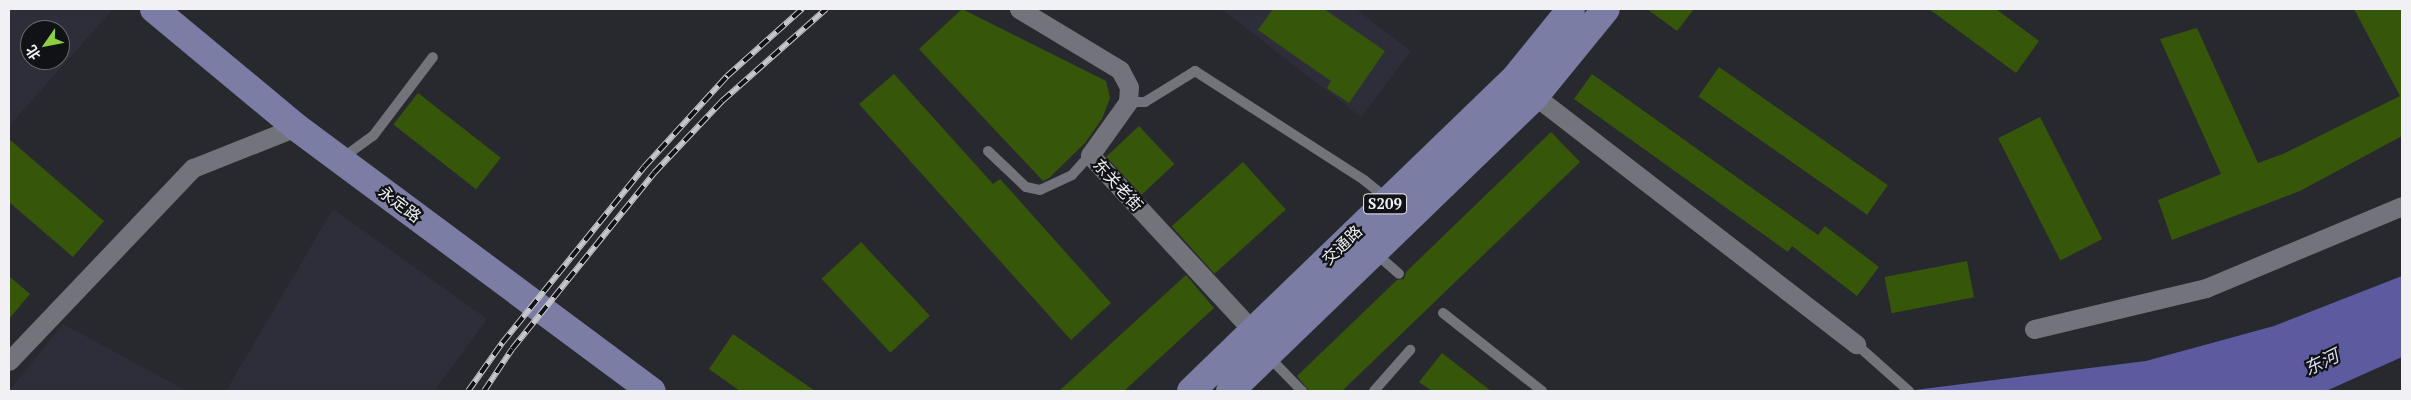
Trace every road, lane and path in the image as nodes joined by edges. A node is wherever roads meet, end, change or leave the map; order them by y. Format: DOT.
graph roads {
  1 [pos="154,9"];
  2 [pos="1019,9"];
  3 [pos="1570,9"];
  4 [pos="1606,9"];
  5 [pos="434,57"];
  6 [pos="1535,96"];
  7 [pos="1128,102"];
  8 [pos="296,127"];
  9 [pos="988,151"];
  10 [pos="1090,155"];
  11 [pos="340,160"];
  12 [pos="1389,200"];
  13 [pos="2402,206"];
  14 [pos="1374,252"];
  15 [pos="1399,274"];
  16 [pos="1443,313"];
  17 [pos="2034,330"];
  18 [pos="1253,331"];
  19 [pos="1856,344"];
  20 [pos="1410,350"];
  21 [pos="12,352"];
  22 [pos="1267,356"];
  23 [pos="652,391"];
  24 [pos="1191,391"];
  25 [pos="1230,391"];
  26 [pos="1302,391"];
  27 [pos="1374,391"];
  28 [pos="1542,391"];
  29 [pos="1909,391"];
  1 -- 8 [label="main road, 永定路"];
  2 -- 7 [label="street"];
  3 -- 12 [label="main road, 交通路 / S209"];
  4 -- 6 [label="main road, 交通路 / S209"];
  5 -- 11 [label="lane"];
  6 -- 14 [label="main road, 交通路 / S209"];
  6 -- 19 [label="street"];
  7 -- 10 [label="street, 东关老街"];
  7 -- 12 [label="lane"];
  8 -- 11 [label="main road, 永定路"];
  8 -- 21 [label="street"];
  9 -- 10 [label="lane"];
  10 -- 18 [label="street, 东关老街"];
  11 -- 23 [label="main road, 永定路"];
  12 -- 18 [label="main road, 交通路 / S209"];
  13 -- 17 [label="street"];
  14 -- 15 [label="lane"];
  14 -- 22 [label="main road, 交通路 / S209"];
  16 -- 28 [label="lane"];
  18 -- 24 [label="main road, 交通路 / S209"];
  19 -- 29 [label="lane"];
  20 -- 27 [label="lane"];
  22 -- 25 [label="main road, 交通路 / S209"];
  22 -- 26 [label="lane"];
}
